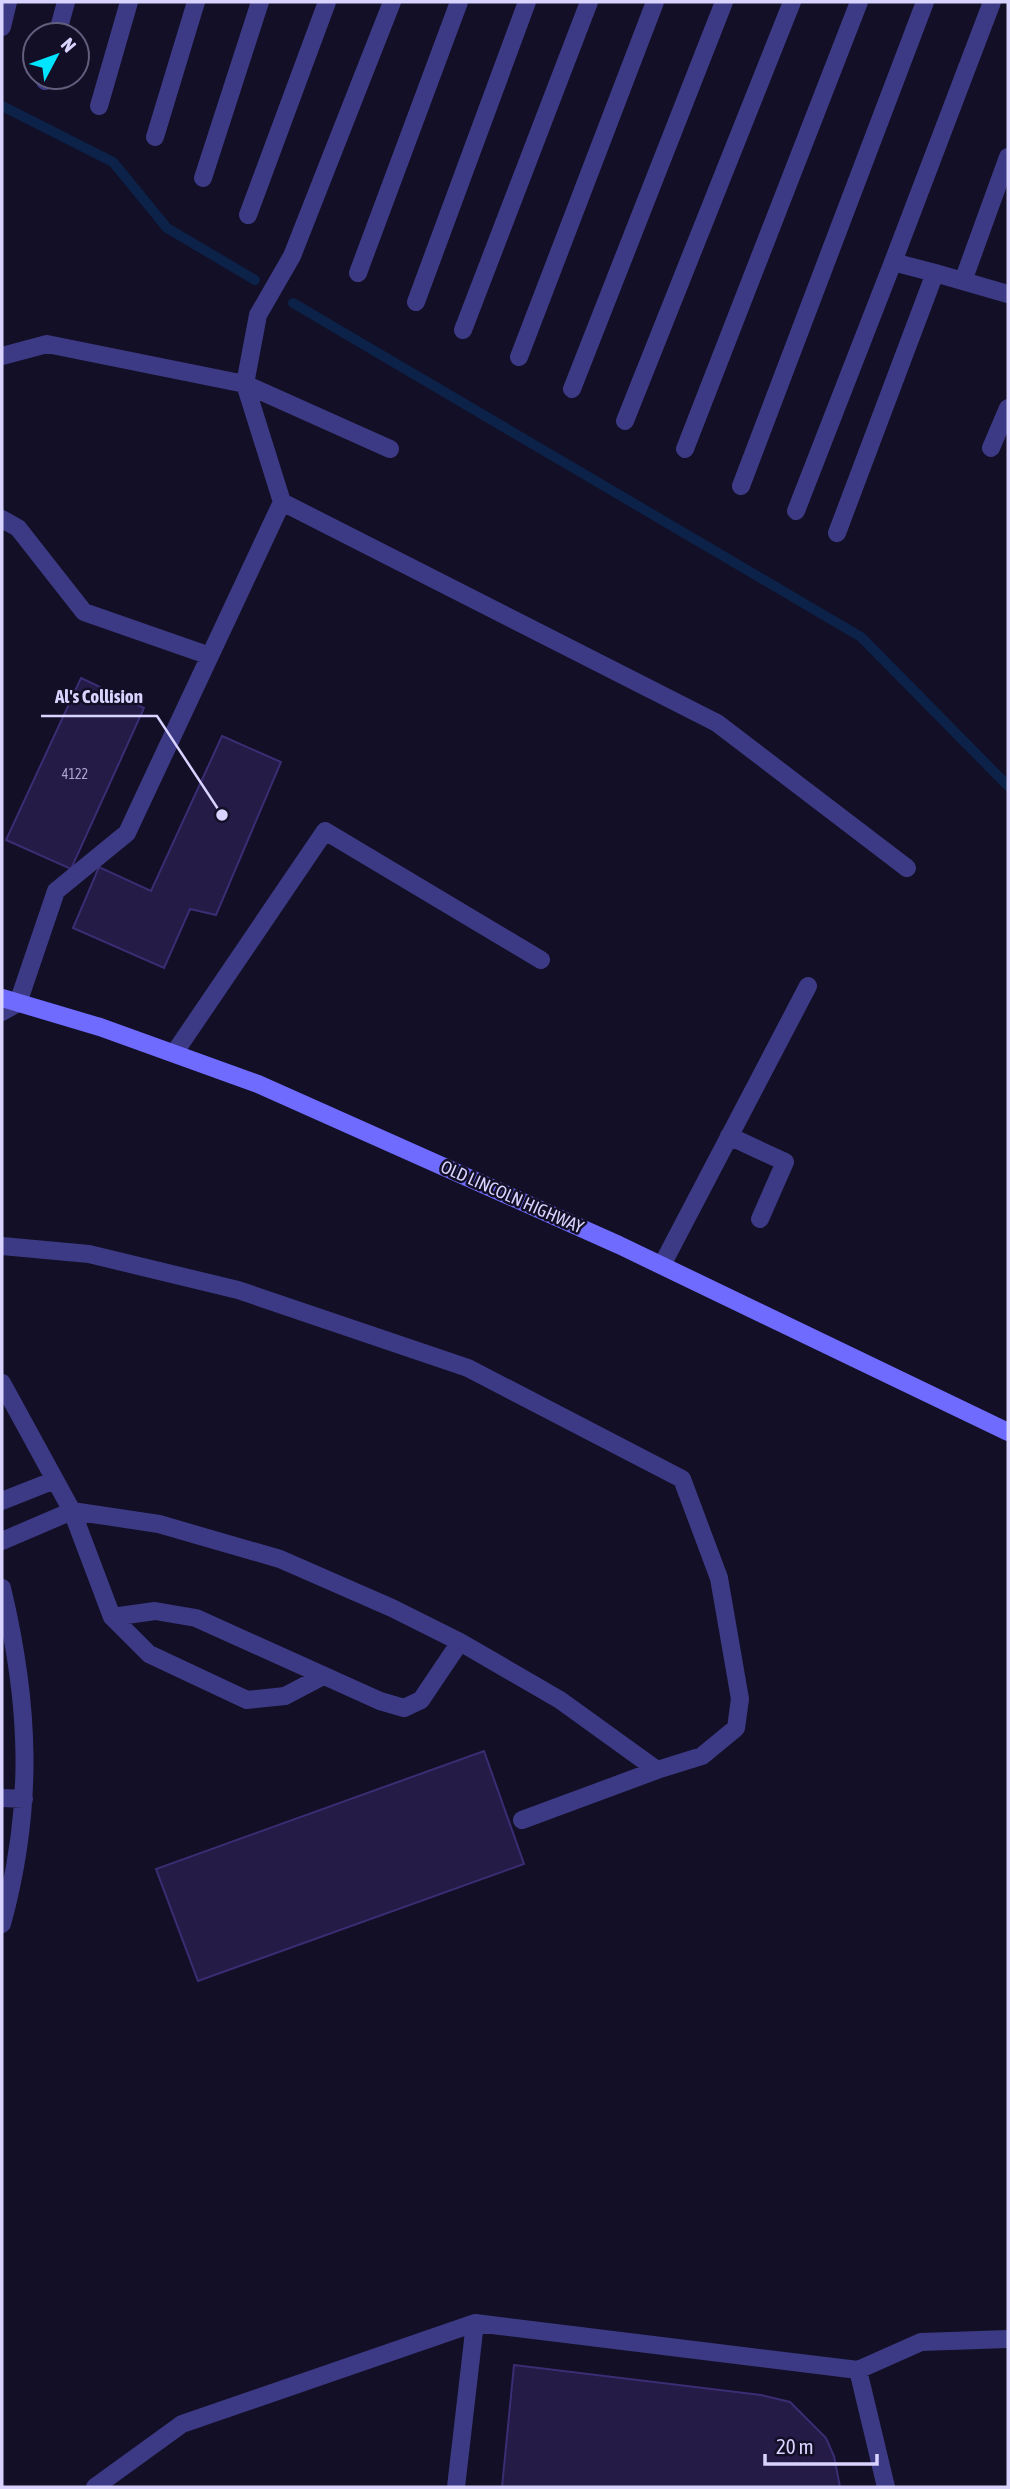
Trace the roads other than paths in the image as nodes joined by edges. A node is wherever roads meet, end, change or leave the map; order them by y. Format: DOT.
graph roads {
  1 [pos="8,2"];
  2 [pos="66,2"];
  3 [pos="130,2"];
  4 [pos="196,2"];
  5 [pos="260,2"];
  6 [pos="327,2"];
  7 [pos="392,2"];
  8 [pos="458,2"];
  9 [pos="527,2"];
  10 [pos="589,2"];
  11 [pos="655,2"];
  12 [pos="724,2"];
  13 [pos="792,2"];
  14 [pos="859,2"];
  15 [pos="925,2"];
  16 [pos="992,2"];
  17 [pos="61,21"];
  18 [pos="2,27"];
  19 [pos="99,106"];
  20 [pos="155,137"];
  21 [pos="1008,157"];
  22 [pos="202,178"];
  23 [pos="248,215"];
  24 [pos="893,262"];
  25 [pos="358,273"];
  26 [pos="935,273"];
  27 [pos="963,281"];
  28 [pos="1008,294"];
  29 [pos="416,302"];
  30 [pos="463,330"];
  31 [pos="2,356"];
  32 [pos="519,357"];
  33 [pos="245,384"];
  34 [pos="572,389"];
  35 [pos="1008,408"];
  36 [pos="625,421"];
  37 [pos="991,448"];
  38 [pos="390,449"];
  39 [pos="685,449"];
  40 [pos="741,486"];
  41 [pos="282,502"];
  42 [pos="796,511"];
  43 [pos="2,519"];
  44 [pos="837,533"];
  45 [pos="210,656"];
  46 [pos="908,868"];
  47 [pos="541,960"];
  48 [pos="808,986"];
  49 [pos="10,1001"];
  50 [pos="2,1012"];
  51 [pos="175,1052"];
  52 [pos="729,1136"];
  53 [pos="760,1219"];
  54 [pos="2,1246"];
  55 [pos="662,1265"];
  56 [pos="2,1383"];
  57 [pos="1008,1432"];
  58 [pos="55,1480"];
  59 [pos="2,1501"];
  60 [pos="72,1511"];
  61 [pos="2,1541"];
  62 [pos="2,1588"];
  63 [pos="112,1617"];
  64 [pos="460,1642"];
  65 [pos="323,1676"];
  66 [pos="657,1770"];
  67 [pos="2,1798"];
  68 [pos="24,1799"];
  69 [pos="522,1820"];
  70 [pos="2,1924"];
  71 [pos="475,2323"];
  72 [pos="1008,2339"];
  73 [pos="858,2370"];
  74 [pos="94,2487"];
  75 [pos="456,2487"];
  76 [pos="886,2487"];
  1 -- 18 [label="lane"];
  2 -- 17 [label="lane"];
  3 -- 19 [label="lane"];
  4 -- 20 [label="lane"];
  5 -- 22 [label="lane"];
  6 -- 23 [label="lane"];
  7 -- 33 [label="lane"];
  8 -- 25 [label="lane"];
  9 -- 29 [label="lane"];
  10 -- 30 [label="lane"];
  11 -- 32 [label="lane"];
  12 -- 34 [label="lane"];
  13 -- 36 [label="lane"];
  14 -- 39 [label="lane"];
  15 -- 40 [label="lane"];
  16 -- 24 [label="lane"];
  21 -- 27 [label="lane"];
  24 -- 26 [label="lane"];
  24 -- 42 [label="lane"];
  26 -- 27 [label="lane"];
  26 -- 44 [label="lane"];
  27 -- 28 [label="lane"];
  31 -- 33 [label="lane"];
  33 -- 38 [label="lane"];
  33 -- 41 [label="lane"];
  35 -- 37 [label="lane"];
  41 -- 45 [label="lane"];
  41 -- 46 [label="lane"];
  43 -- 45 [label="lane"];
  45 -- 49 [label="lane"];
  47 -- 51 [label="lane"];
  48 -- 52 [label="lane"];
  49 -- 50 [label="lane"];
  49 -- 51 [label="main road, OLD LINCOLN HIGHWAY"];
  51 -- 55 [label="main road, OLD LINCOLN HIGHWAY"];
  52 -- 53 [label="lane"];
  52 -- 55 [label="lane"];
  54 -- 66 [label="lane"];
  55 -- 57 [label="main road, OLD LINCOLN HIGHWAY"];
  56 -- 58 [label="lane"];
  58 -- 59 [label="lane"];
  58 -- 60 [label="lane"];
  60 -- 61 [label="lane"];
  60 -- 63 [label="lane"];
  60 -- 64 [label="lane"];
  62 -- 68 [label="lane"];
  63 -- 65 [label="lane"];
  63 -- 65 [label="lane"];
  64 -- 65 [label="lane"];
  64 -- 66 [label="lane"];
  66 -- 69 [label="lane"];
  67 -- 68 [label="lane"];
  68 -- 70 [label="lane"];
  71 -- 73 [label="lane"];
  71 -- 74 [label="lane"];
  71 -- 75 [label="lane"];
  72 -- 73 [label="lane"];
  73 -- 76 [label="lane"];
}
